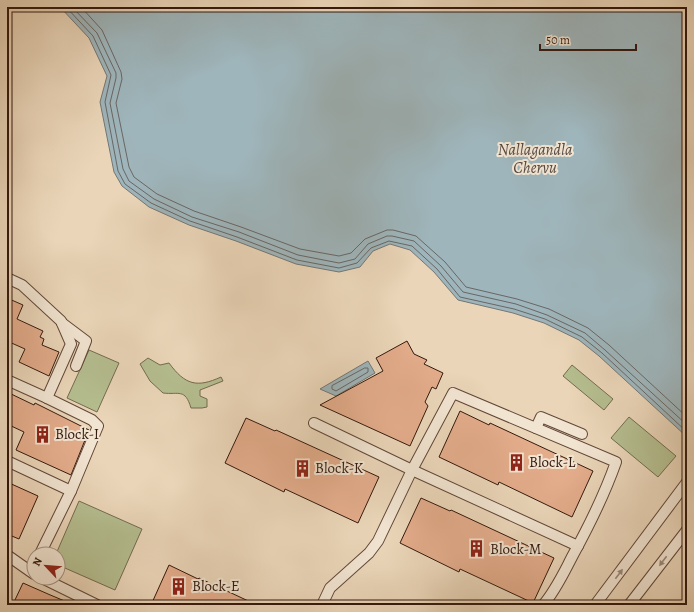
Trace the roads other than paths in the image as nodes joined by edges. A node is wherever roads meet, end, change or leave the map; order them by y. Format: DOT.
graph roads {
  1 [pos="7,278"];
  2 [pos="61,322"];
  3 [pos="76,366"];
  4 [pos="7,380"];
  5 [pos="47,398"];
  6 [pos="314,423"];
  7 [pos="536,428"];
  8 [pos="582,434"];
  9 [pos="7,461"];
  10 [pos="412,470"];
  11 [pos="687,482"];
  12 [pos="71,491"];
  13 [pos="687,530"];
  14 [pos="44,546"];
  15 [pos="578,546"];
  16 [pos="7,555"];
  17 [pos="26,566"];
  18 [pos="58,586"];
  19 [pos="97,605"];
  20 [pos="322,605"];
  21 [pos="543,605"];
  22 [pos="595,605"];
  23 [pos="629,605"];
  1 -- 2 [label="street"];
  2 -- 3 [label="street"];
  2 -- 5 [label="street"];
  4 -- 5 [label="street"];
  5 -- 12 [label="street"];
  6 -- 10 [label="street"];
  7 -- 8 [label="street"];
  7 -- 10 [label="street"];
  7 -- 15 [label="street"];
  9 -- 12 [label="street"];
  10 -- 15 [label="street"];
  10 -- 20 [label="street"];
  22 -- 11 [label="street, one-way"];
  12 -- 14 [label="street"];
  13 -- 23 [label="street, one-way"];
  15 -- 21 [label="street"];
  16 -- 17 [label="street"];
  18 -- 19 [label="street"];
}
